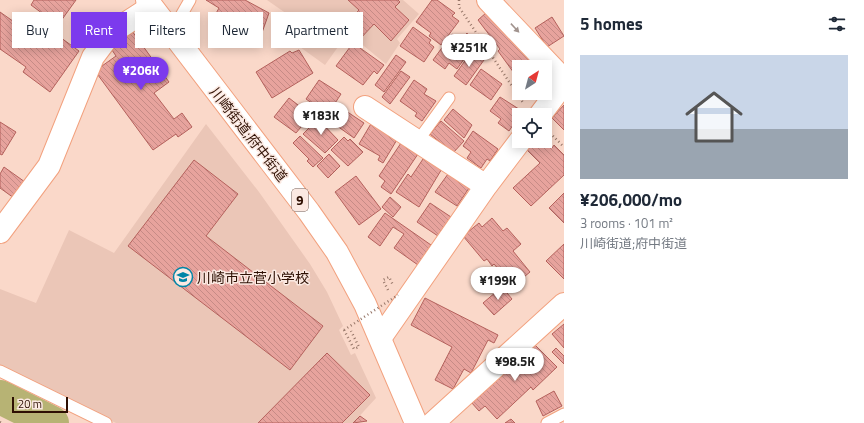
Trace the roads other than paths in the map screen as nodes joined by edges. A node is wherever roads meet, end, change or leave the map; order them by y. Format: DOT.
graph roads {
  1 [pos="190,0"];
  2 [pos="488,0"];
  3 [pos="149,3"];
  4 [pos="156,12"];
  5 [pos="183,12"];
  6 [pos="183,48"];
  7 [pos="564,82"];
  8 [pos="449,98"];
  9 [pos="365,107"];
  10 [pos="545,108"];
  11 [pos="417,142"];
  12 [pos="515,148"];
  13 [pos="486,186"];
  14 [pos="0,232"];
  15 [pos="564,304"];
  16 [pos="381,337"];
  17 [pos="0,371"];
  18 [pos="564,414"];
  19 [pos="106,423"];
  20 [pos="416,423"];
  21 [pos="433,423"];
  22 [pos="548,423"];
  1 -- 5 [label="lane"];
  2 -- 7 [label="street, one-way"];
  3 -- 4 [label="street, 川崎街道;府中街道 / 9"];
  3 -- 14 [label="street"];
  6 -- 16 [label="street, 川崎街道;府中街道 / 9"];
  7 -- 10 [label="street"];
  8 -- 11 [label="lane"];
  9 -- 11 [label="street"];
  11 -- 13 [label="street"];
  12 -- 13 [label="street"];
  13 -- 16 [label="street"];
  15 -- 21 [label="street"];
  16 -- 20 [label="street, 川崎街道;府中街道 / 9"];
  17 -- 19 [label="lane"];
  18 -- 22 [label="lane"];
}
